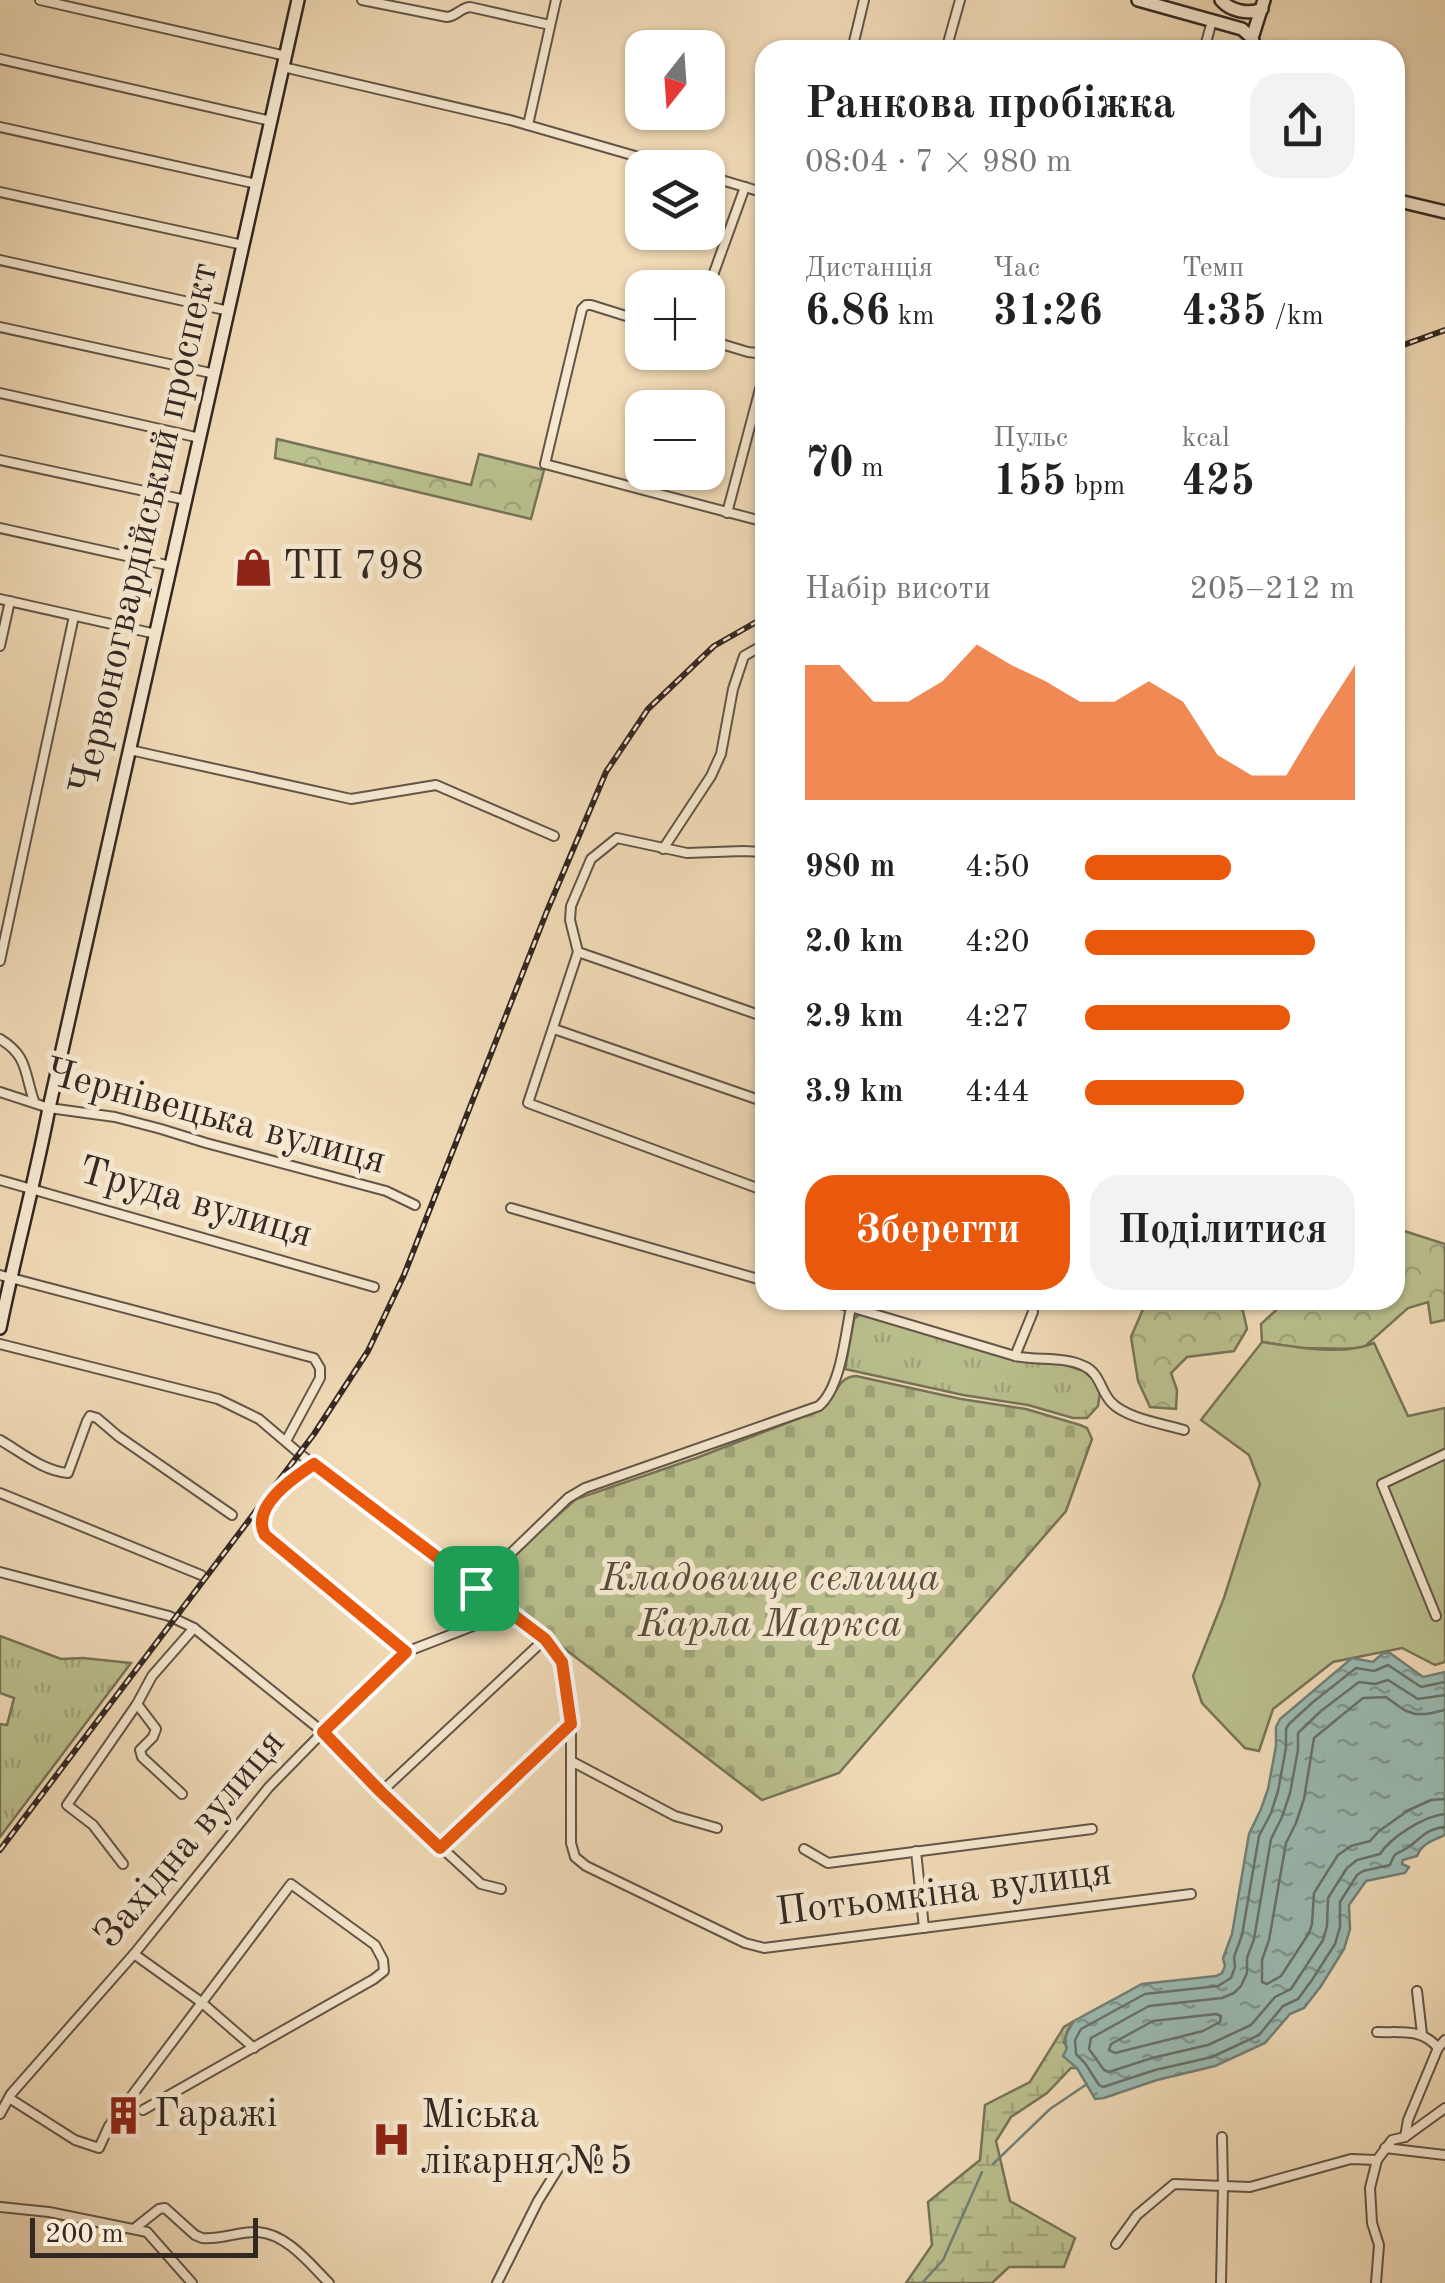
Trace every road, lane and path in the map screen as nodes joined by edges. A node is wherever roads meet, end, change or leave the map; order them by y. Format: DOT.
graph roads {
  1 [pos="40,0"];
  2 [pos="298,0"];
  3 [pos="362,0"];
  4 [pos="556,0"];
  5 [pos="864,0"];
  6 [pos="960,0"];
  7 [pos="1138,0"];
  8 [pos="1219,0"];
  9 [pos="1263,4"];
  10 [pos="1212,20"];
  11 [pos="550,25"];
  12 [pos="854,40"];
  13 [pos="949,40"];
  14 [pos="1207,40"];
  15 [pos="1251,40"];
  16 [pos="1255,40"];
  17 [pos="0,59"];
  18 [pos="284,62"];
  19 [pos="271,121"];
  20 [pos="528,124"];
  21 [pos="0,127"];
  22 [pos="625,153"];
  23 [pos="725,181"];
  24 [pos="257,184"];
  25 [pos="744,187"];
  26 [pos="755,190"];
  27 [pos="0,192"];
  28 [pos="1405,202"];
  29 [pos="1445,212"];
  30 [pos="243,245"];
  31 [pos="0,260"];
  32 [pos="715,270"];
  33 [pos="228,311"];
  34 [pos="625,316"];
  35 [pos="0,327"];
  36 [pos="725,345"];
  37 [pos="755,353"];
  38 [pos="215,374"];
  39 [pos="0,394"];
  40 [pos="755,407"];
  41 [pos="200,438"];
  42 [pos="0,460"];
  43 [pos="186,500"];
  44 [pos="727,512"];
  45 [pos="755,519"];
  46 [pos="0,528"];
  47 [pos="171,566"];
  48 [pos="5,600"];
  49 [pos="74,616"];
  50 [pos="156,634"];
  51 [pos="0,646"];
  52 [pos="755,650"];
  53 [pos="130,750"];
  54 [pos="554,836"];
  55 [pos="662,849"];
  56 [pos="755,852"];
  57 [pos="578,952"];
  58 [pos="0,961"];
  59 [pos="755,1014"];
  60 [pos="554,1029"];
  61 [pos="0,1039"];
  62 [pos="0,1092"];
  63 [pos="755,1099"];
  64 [pos="34,1101"];
  65 [pos="49,1108"];
  66 [pos="0,1180"];
  67 [pos="755,1186"];
  68 [pos="33,1188"];
  69 [pos="414,1204"];
  70 [pos="511,1208"];
  71 [pos="5,1276"];
  72 [pos="755,1279"];
  73 [pos="374,1287"];
  74 [pos="850,1310"];
  75 [pos="861,1310"];
  76 [pos="1033,1310"];
  77 [pos="0,1328"];
  78 [pos="0,1344"];
  79 [pos="1015,1356"];
  80 [pos="1184,1430"];
  81 [pos="0,1440"];
  82 [pos="286,1441"];
  83 [pos="1445,1454"];
  84 [pos="314,1464"];
  85 [pos="0,1493"];
  86 [pos="232,1514"];
  87 [pos="0,1572"];
  88 [pos="201,1574"];
  89 [pos="476,1588"];
  90 [pos="509,1612"];
  91 [pos="1436,1616"];
  92 [pos="194,1628"];
  93 [pos="545,1639"];
  94 [pos="406,1652"];
  95 [pos="137,1704"];
  96 [pos="571,1724"];
  97 [pos="323,1732"];
  98 [pos="573,1762"];
  99 [pos="381,1792"];
  100 [pos="182,1794"];
  101 [pos="717,1828"];
  102 [pos="1092,1828"];
  103 [pos="440,1848"];
  104 [pos="804,1849"];
  105 [pos="916,1851"];
  106 [pos="123,1864"];
  107 [pos="501,1889"];
  108 [pos="1191,1894"];
  109 [pos="924,1928"];
  110 [pos="134,1954"];
  111 [pos="1417,1991"];
  112 [pos="201,2002"];
  113 [pos="1376,2032"];
  114 [pos="1422,2034"];
  115 [pos="1442,2044"];
  116 [pos="254,2048"];
  117 [pos="9,2098"];
  118 [pos="1445,2108"];
  119 [pos="143,2110"];
  120 [pos="0,2114"];
  121 [pos="1222,2136"];
  122 [pos="1404,2137"];
  123 [pos="1384,2148"];
  124 [pos="1445,2155"];
  125 [pos="564,2159"];
  126 [pos="1377,2160"];
  127 [pos="1223,2186"];
  128 [pos="0,2208"];
  129 [pos="136,2228"];
  130 [pos="1116,2244"];
  131 [pos="192,2283"];
  132 [pos="329,2283"];
  133 [pos="497,2283"];
  134 [pos="1222,2283"];
  135 [pos="1376,2283"];
  1 -- 18 [label="street"];
  2 -- 18 [label="main road, Червоногвардійський проспект"];
  3 -- 11 [label="street"];
  4 -- 11 [label="street"];
  5 -- 12 [label="street"];
  6 -- 13 [label="street"];
  7 -- 10 [label="main road"];
  8 -- 9 [label="main road"];
  8 -- 10 [label="main road"];
  9 -- 16 [label="main road"];
  10 -- 14 [label="street"];
  10 -- 15 [label="main road"];
  11 -- 20 [label="street"];
  17 -- 19 [label="street"];
  18 -- 19 [label="main road, Червоногвардійський проспект"];
  18 -- 20 [label="street"];
  19 -- 24 [label="main road, Червоногвардійський проспект"];
  20 -- 22 [label="street"];
  21 -- 24 [label="street"];
  23 -- 25 [label="street"];
  24 -- 30 [label="main road, Червоногвардійський проспект"];
  25 -- 26 [label="street"];
  25 -- 32 [label="street"];
  27 -- 30 [label="street"];
  28 -- 29 [label="main road"];
  30 -- 33 [label="main road, Червоногвардійський проспект"];
  31 -- 33 [label="street"];
  33 -- 38 [label="main road, Червоногвардійський проспект"];
  34 -- 44 [label="street"];
  35 -- 38 [label="street"];
  36 -- 37 [label="street"];
  38 -- 41 [label="main road, Червоногвардійський проспект"];
  39 -- 41 [label="street"];
  40 -- 44 [label="street"];
  41 -- 43 [label="main road, Червоногвардійський проспект"];
  42 -- 43 [label="street"];
  43 -- 47 [label="main road, Червоногвардійський проспект"];
  44 -- 45 [label="street"];
  46 -- 47 [label="street"];
  47 -- 50 [label="main road, Червоногвардійський проспект"];
  48 -- 49 [label="street"];
  48 -- 51 [label="street"];
  49 -- 50 [label="street"];
  49 -- 58 [label="street"];
  50 -- 53 [label="main road, Червоногвардійський проспект"];
  52 -- 55 [label="street"];
  53 -- 54 [label="street"];
  53 -- 65 [label="main road, Червоногвардійський проспект"];
  55 -- 56 [label="street"];
  55 -- 57 [label="street"];
  57 -- 59 [label="street"];
  57 -- 60 [label="street"];
  60 -- 63 [label="street"];
  60 -- 67 [label="street"];
  61 -- 64 [label="street"];
  62 -- 64 [label="street, Чернівецька вулиця"];
  64 -- 65 [label="street, Чернівецька вулиця"];
  65 -- 68 [label="main road, Червоногвардійський проспект"];
  65 -- 69 [label="street, Чернівецька вулиця"];
  66 -- 68 [label="street, Труда вулиця"];
  68 -- 71 [label="main road, Червоногвардійський проспект"];
  68 -- 73 [label="street, Труда вулиця"];
  70 -- 72 [label="street"];
  71 -- 77 [label="main road, Червоногвардійський проспект"];
  71 -- 82 [label="street"];
  74 -- 89 [label="street"];
  75 -- 79 [label="street"];
  76 -- 79 [label="street"];
  78 -- 82 [label="street, Потьомкіна вулиця"];
  79 -- 80 [label="street"];
  81 -- 86 [label="street"];
  82 -- 84 [label="street, Потьомкіна вулиця"];
  83 -- 91 [label="street"];
  84 -- 89 [label="street, Потьомкіна вулиця"];
  84 -- 94 [label="street"];
  85 -- 88 [label="street"];
  87 -- 92 [label="street"];
  89 -- 90 [label="street, Потьомкіна вулиця"];
  90 -- 93 [label="street, Потьомкіна вулиця"];
  90 -- 94 [label="street, Західна вулиця"];
  92 -- 95 [label="street"];
  92 -- 97 [label="street"];
  93 -- 96 [label="street, Потьомкіна вулиця"];
  93 -- 99 [label="street"];
  94 -- 97 [label="street, Західна вулиця"];
  95 -- 100 [label="street"];
  95 -- 106 [label="street"];
  96 -- 98 [label="street, Потьомкіна вулиця"];
  96 -- 103 [label="street"];
  97 -- 99 [label="street"];
  97 -- 110 [label="street, Західна вулиця"];
  98 -- 101 [label="street"];
  98 -- 109 [label="street, Потьомкіна вулиця"];
  99 -- 103 [label="street"];
  102 -- 105 [label="street"];
  103 -- 107 [label="street"];
  104 -- 105 [label="street"];
  105 -- 109 [label="street"];
  108 -- 109 [label="street, Потьомкіна вулиця"];
  110 -- 112 [label="street"];
  110 -- 117 [label="street, Західна вулиця"];
  111 -- 114 [label="street"];
  112 -- 116 [label="street"];
  112 -- 116 [label="street"];
  112 -- 117 [label="street"];
  113 -- 114 [label="street"];
  114 -- 115 [label="street"];
  115 -- 122 [label="street"];
  116 -- 119 [label="street"];
  117 -- 120 [label="street, Західна вулиця"];
  118 -- 122 [label="street"];
  121 -- 127 [label="street"];
  122 -- 123 [label="street"];
  123 -- 124 [label="street"];
  123 -- 126 [label="street"];
  125 -- 133 [label="street"];
  126 -- 127 [label="street"];
  126 -- 135 [label="street"];
  127 -- 130 [label="street"];
  127 -- 134 [label="street"];
  128 -- 129 [label="street"];
  129 -- 131 [label="street"];
  129 -- 132 [label="street"];
}
